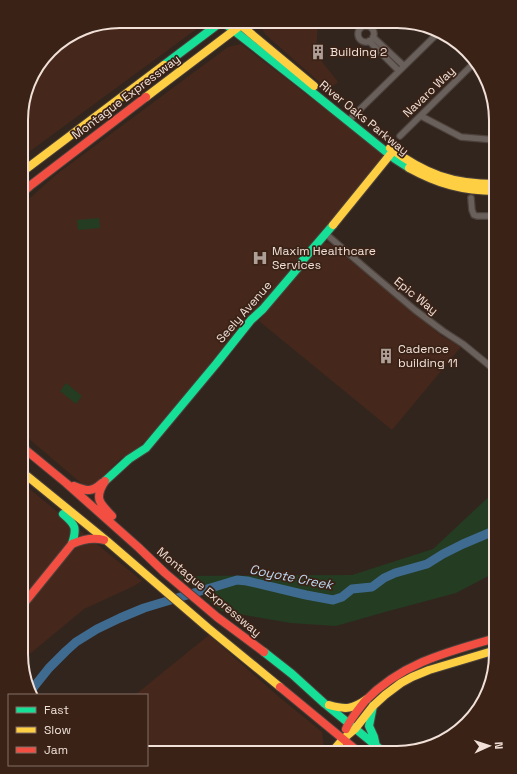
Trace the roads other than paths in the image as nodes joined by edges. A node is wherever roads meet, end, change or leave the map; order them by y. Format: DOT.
graph roads {
  1 [pos="214,28"];
  2 [pos="230,28"];
  3 [pos="235,28"];
  4 [pos="247,28"];
  5 [pos="362,28"];
  6 [pos="372,28"];
  7 [pos="233,30"];
  8 [pos="435,36"];
  9 [pos="371,39"];
  10 [pos="404,66"];
  11 [pos="471,66"];
  12 [pos="284,70"];
  13 [pos="399,71"];
  14 [pos="316,88"];
  15 [pos="421,116"];
  16 [pos="350,119"];
  17 [pos="400,136"];
  18 [pos="489,139"];
  19 [pos="392,153"];
  20 [pos="28,168"];
  21 [pos="489,184"];
  22 [pos="28,188"];
  23 [pos="489,191"];
  24 [pos="471,198"];
  25 [pos="489,216"];
  26 [pos="326,234"];
  27 [pos="489,365"];
  28 [pos="28,452"];
  29 [pos="28,477"];
  30 [pos="105,481"];
  31 [pos="66,483"];
  32 [pos="38,486"];
  33 [pos="107,541"];
  34 [pos="72,544"];
  35 [pos="138,547"];
  36 [pos="28,598"];
  37 [pos="489,640"];
  38 [pos="489,652"];
  39 [pos="367,699"];
  40 [pos="325,704"];
  41 [pos="373,706"];
  42 [pos="348,723"];
  43 [pos="355,729"];
  44 [pos="343,739"];
  45 [pos="337,746"];
  46 [pos="352,746"];
  47 [pos="376,746"];
  1 -- 20 [label="main road, Montague Expressway"];
  2 -- 7 [label="main road, River Oaks Parkway"];
  3 -- 7 [label="main road, Montague Expressway"];
  4 -- 14 [label="main road, River Oaks Parkway"];
  5 -- 9 [label="street"];
  6 -- 9 [label="street"];
  7 -- 12 [label="main road, River Oaks Parkway"];
  7 -- 22 [label="main road, Montague Expressway"];
  8 -- 10 [label="street"];
  9 -- 10 [label="street"];
  9 -- 13 [label="street"];
  10 -- 13 [label="street"];
  11 -- 15 [label="street, Navaro Way"];
  12 -- 14 [label="main road"];
  12 -- 16 [label="main road, River Oaks Parkway"];
  13 -- 16 [label="street"];
  14 -- 16 [label="main road, River Oaks Parkway"];
  15 -- 17 [label="street, Navaro Way"];
  15 -- 18 [label="street"];
  16 -- 19 [label="main road, River Oaks Parkway"];
  19 -- 21 [label="main road, River Oaks Parkway"];
  19 -- 23 [label="main road, River Oaks Parkway"];
  19 -- 26 [label="main road, Seely Avenue"];
  24 -- 25 [label="street"];
  26 -- 27 [label="street, Epic Way"];
  26 -- 30 [label="main road, Seely Avenue"];
  28 -- 31 [label="main road, Montague Expressway"];
  29 -- 32 [label="main road"];
  30 -- 31 [label="main road, Seely Avenue"];
  30 -- 35 [label="main road"];
  31 -- 35 [label="main road, Montague Expressway"];
  32 -- 33 [label="main road"];
  32 -- 34 [label="main road"];
  33 -- 34 [label="main road"];
  33 -- 44 [label="main road"];
  34 -- 36 [label="main road"];
  35 -- 40 [label="main road, Montague Expressway"];
  37 -- 39 [label="main road"];
  38 -- 41 [label="main road"];
  39 -- 40 [label="main road"];
  39 -- 42 [label="main road"];
  40 -- 42 [label="main road, Montague Expressway"];
  41 -- 43 [label="main road"];
  41 -- 47 [label="main road"];
  42 -- 43 [label="main road, Montague Expressway"];
  42 -- 44 [label="main road"];
  43 -- 44 [label="main road"];
  43 -- 47 [label="main road, Montague Expressway"];
  44 -- 45 [label="main road"];
  44 -- 46 [label="main road"];
}
